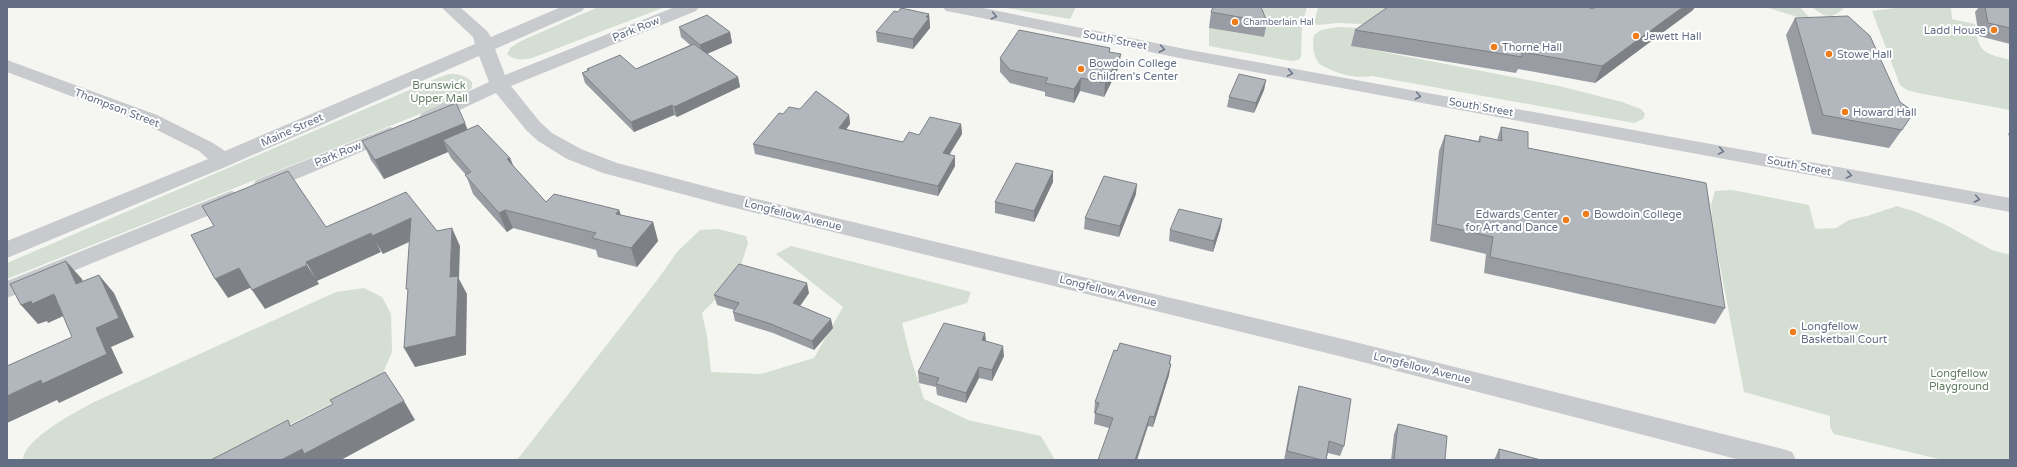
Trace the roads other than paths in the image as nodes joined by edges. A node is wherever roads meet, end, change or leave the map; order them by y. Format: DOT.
graph roads {
  1 [pos="450,7"];
  2 [pos="576,7"];
  3 [pos="690,7"];
  4 [pos="954,7"];
  5 [pos="485,46"];
  6 [pos="7,66"];
  7 [pos="498,84"];
  8 [pos="223,160"];
  9 [pos="2010,205"];
  10 [pos="7,250"];
  11 [pos="7,290"];
  12 [pos="1783,460"];
  1 -- 5 [label="street, Longfellow Avenue"];
  2 -- 5 [label="street, Maine Street"];
  3 -- 7 [label="street, Park Row"];
  4 -- 9 [label="street, South Street, one-way"];
  5 -- 7 [label="street, Longfellow Avenue"];
  5 -- 8 [label="street, Maine Street"];
  6 -- 8 [label="street, Thompson Street"];
  7 -- 11 [label="street, Park Row"];
  7 -- 12 [label="street, Longfellow Avenue"];
  8 -- 10 [label="street, Maine Street"];
}
